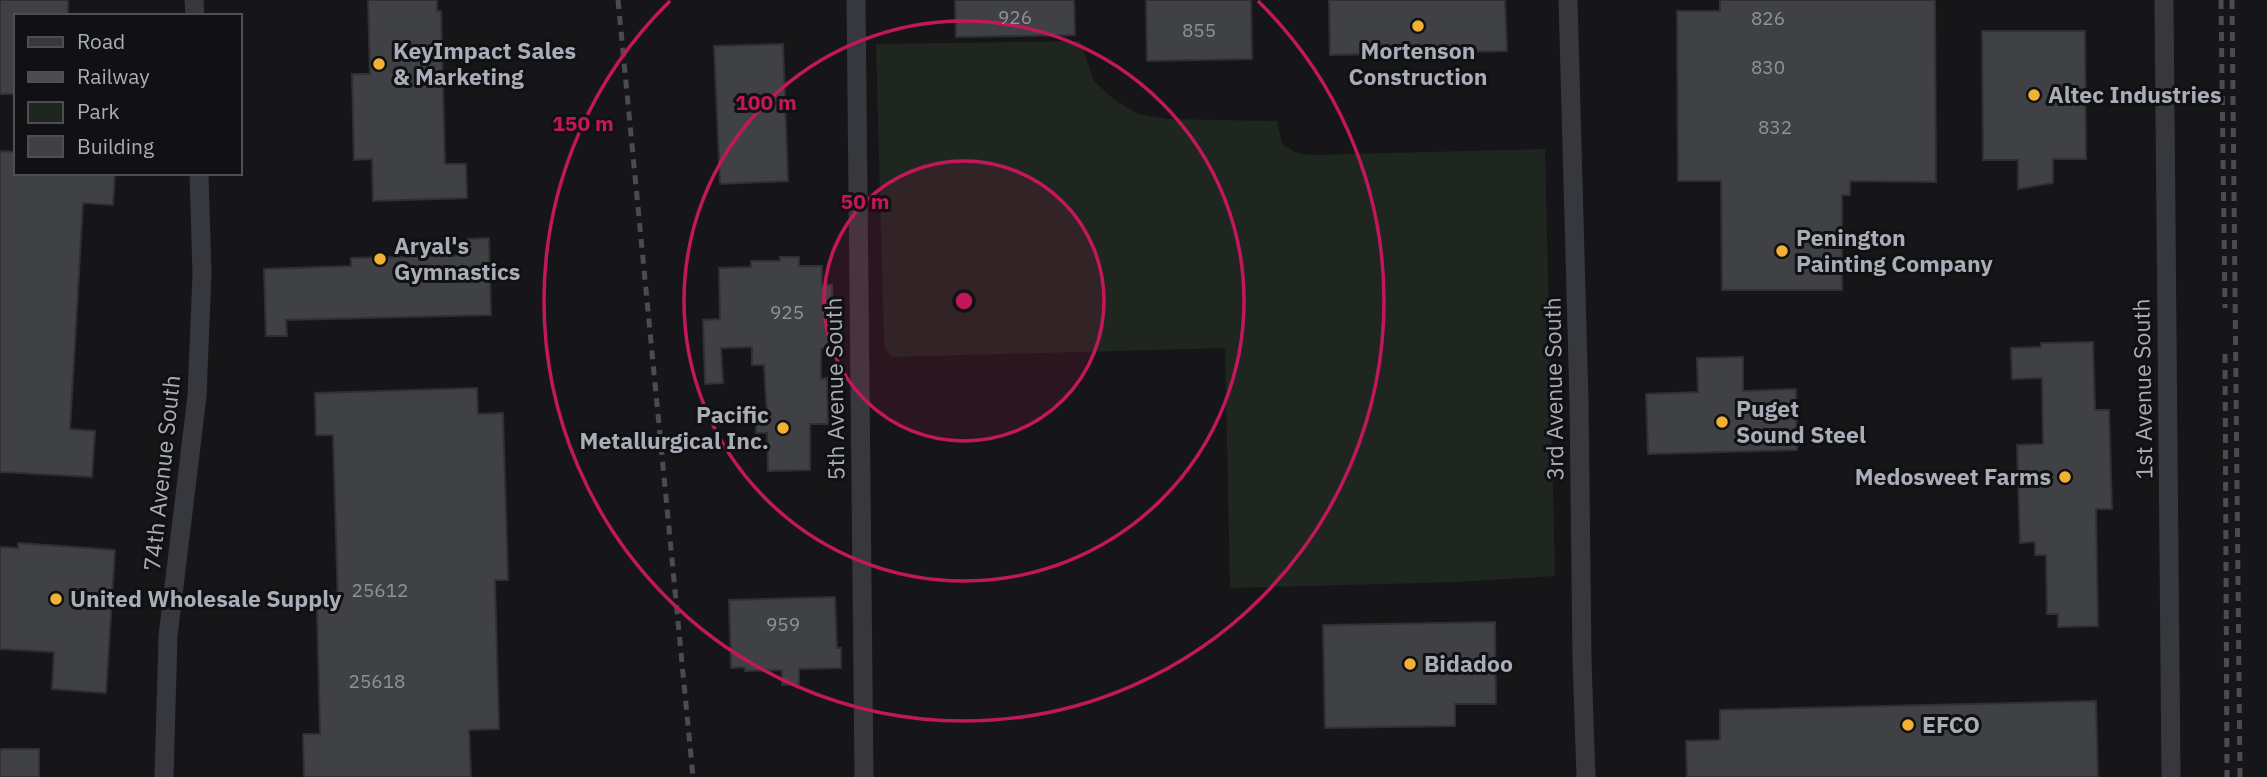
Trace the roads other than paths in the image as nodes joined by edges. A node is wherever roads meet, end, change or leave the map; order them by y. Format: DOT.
graph roads {
  1 [pos="856,0"];
  2 [pos="1569,0"];
  3 [pos="2164,0"];
  4 [pos="199,175"];
  5 [pos="164,777"];
  6 [pos="864,777"];
  7 [pos="1586,777"];
  8 [pos="2171,777"];
  1 -- 6 [label="street, 5th Avenue South"];
  2 -- 7 [label="street, 3rd Avenue South"];
  3 -- 8 [label="street, 1st Avenue South"];
  4 -- 5 [label="street, 74th Avenue South"];
}
